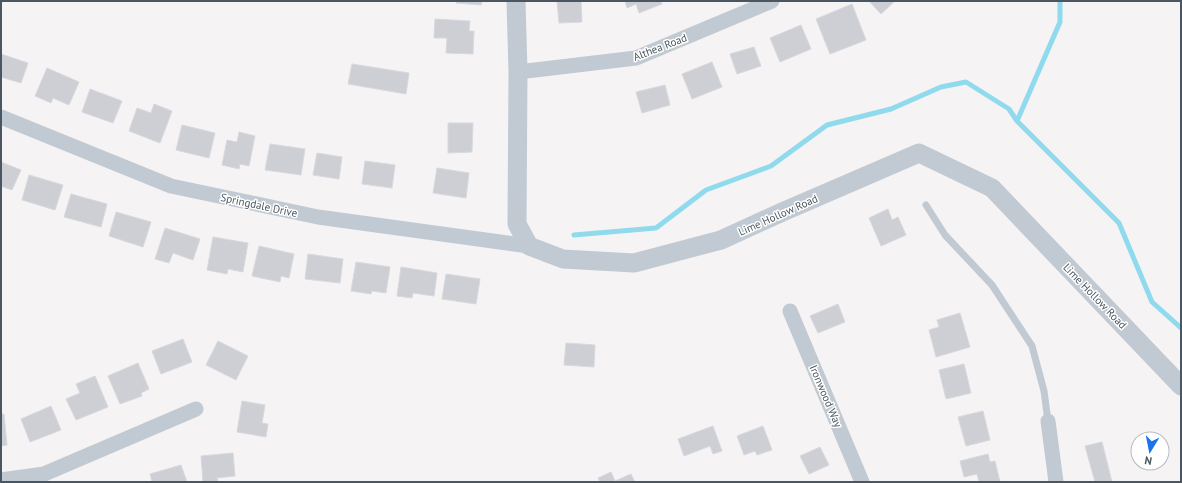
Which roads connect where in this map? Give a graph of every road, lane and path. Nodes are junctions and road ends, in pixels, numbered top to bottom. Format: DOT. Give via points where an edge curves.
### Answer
graph roads {
  1 [pos="516,1"];
  2 [pos="772,1"];
  3 [pos="518,72"];
  4 [pos="1,117"];
  5 [pos="926,205"];
  6 [pos="529,246"];
  7 [pos="790,311"];
  8 [pos="1181,386"];
  9 [pos="196,409"];
  10 [pos="1048,421"];
  11 [pos="1,480"];
  12 [pos="862,482"];
  13 [pos="1056,482"];
  1 -- 3 [label="street"];
  2 -- 3 [label="street, Althea Road" via="636,58"];
  3 -- 6 [label="street" via="517,224"];
  4 -- 6 [label="street, Springdale Drive" via="171,186 318,217"];
  5 -- 10 [label="lane" via="946,235 992,285 1032,346 1044,391"];
  6 -- 8 [label="street, Lime Hollow Road" via="563,259 634,262 721,240 919,153 992,188"];
  7 -- 12 [label="street, Ironwood Way"];
  9 -- 11 [label="street" via="44,474"];
  10 -- 13 [label="street"];
}
